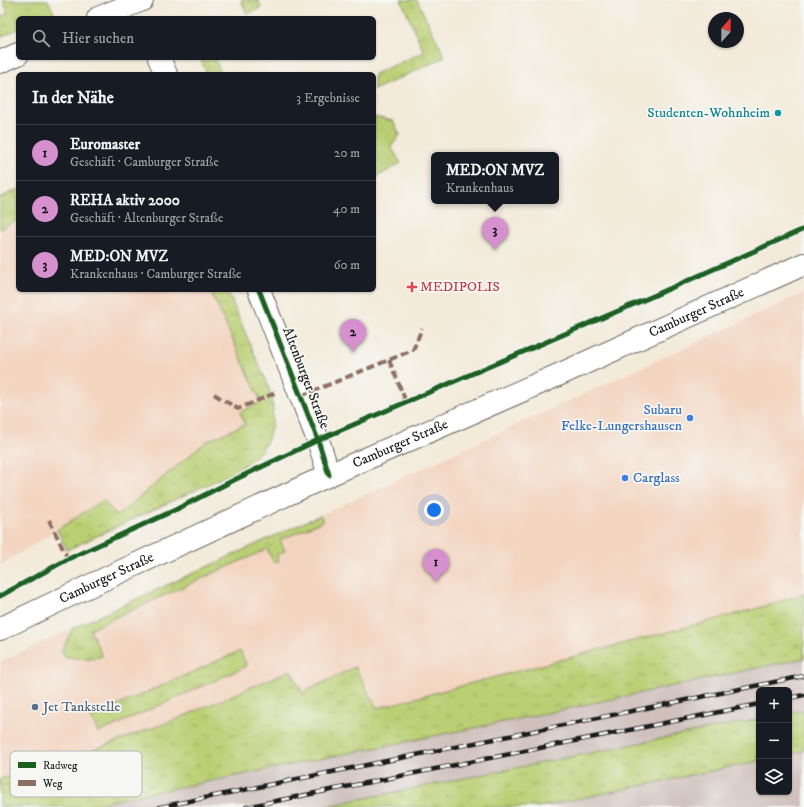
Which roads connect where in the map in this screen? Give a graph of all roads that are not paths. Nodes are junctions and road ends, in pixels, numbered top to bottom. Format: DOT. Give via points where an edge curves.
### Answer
graph roads {
  1 [pos="138,5"];
  2 [pos="104,16"];
  3 [pos="16,55"];
  4 [pos="160,60"];
  5 [pos="0,62"];
  6 [pos="165,72"];
  7 [pos="804,264"];
  8 [pos="260,292"];
  9 [pos="329,475"];
  10 [pos="0,629"];
  1 -- 2 [label="main road"];
  3 -- 5 [label="main road"];
  4 -- 6 [label="main road"];
  7 -- 9 [label="main road, Camburger Straße"];
  8 -- 9 [label="main road, Altenburger Straße" via="318,440"];
  9 -- 10 [label="main road, Camburger Straße"];
}
